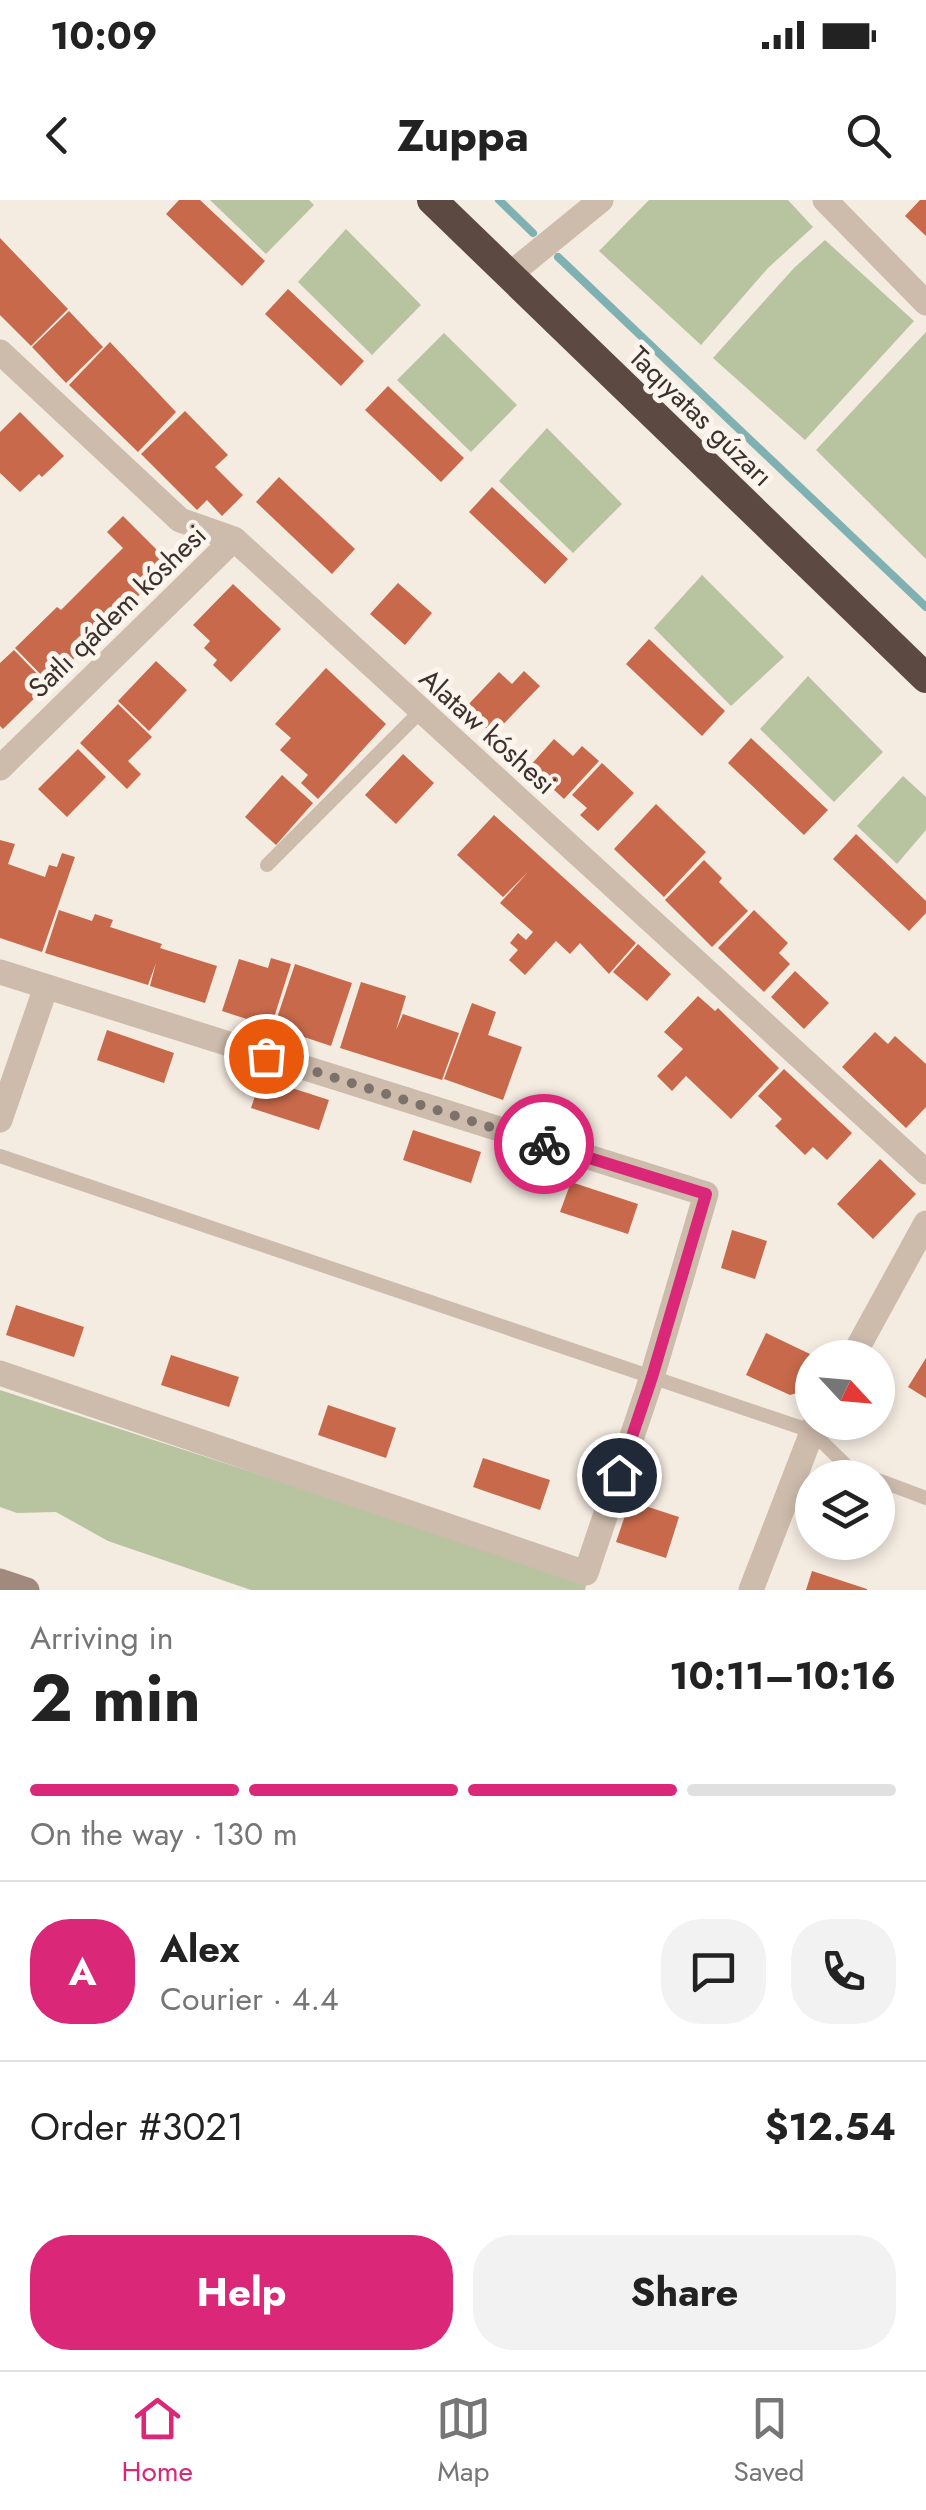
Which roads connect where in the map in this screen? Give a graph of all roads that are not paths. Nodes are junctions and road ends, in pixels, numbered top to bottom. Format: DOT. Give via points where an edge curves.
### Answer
graph roads {
  1 [pos="432,200"];
  2 [pos="601,200"];
  3 [pos="825,200"];
  4 [pos="509,275"];
  5 [pos="926,303"];
  6 [pos="6,370"];
  7 [pos="234,539"];
  8 [pos="926,678"];
  9 [pos="422,711"];
  10 [pos="0,768"];
  11 [pos="268,865"];
  12 [pos="0,972"];
  13 [pos="46,987"];
  14 [pos="0,1120"];
  15 [pos="0,1156"];
  16 [pos="926,1172"];
  17 [pos="926,1223"];
  18 [pos="862,1340"];
  19 [pos="0,1373"];
  20 [pos="652,1377"];
  21 [pos="795,1421"];
  22 [pos="809,1440"];
  23 [pos="826,1440"];
  24 [pos="843,1460"];
  25 [pos="895,1486"];
  26 [pos="926,1498"];
  27 [pos="0,1581"];
  28 [pos="27,1590"];
  29 [pos="751,1590"];
  1 -- 4 [label="highway, Taqıyatas gúzarı"];
  2 -- 4 [label="street"];
  3 -- 5 [label="street"];
  4 -- 8 [label="highway, Taqıyatas gúzarı"];
  6 -- 7 [label="street, Alataw kóshesi" via="180,520"];
  7 -- 9 [label="street, Alataw kóshesi"];
  7 -- 10 [label="street, Satlı qádem kóshesi"];
  9 -- 11 [label="lane"];
  9 -- 16 [label="street, Alataw kóshesi"];
  12 -- 13 [label="street"];
  13 -- 14 [label="street"];
  13 -- 20 [label="street" via="706,1194"];
  15 -- 20 [label="lane"];
  17 -- 18 [label="street"];
  19 -- 20 [label="street" via="586,1573"];
  20 -- 21 [label="lane"];
  22 -- 29 [label="street"];
  23 -- 24 [label="lane"];
  25 -- 26 [label="lane"];
  27 -- 28 [label="street"];
}
